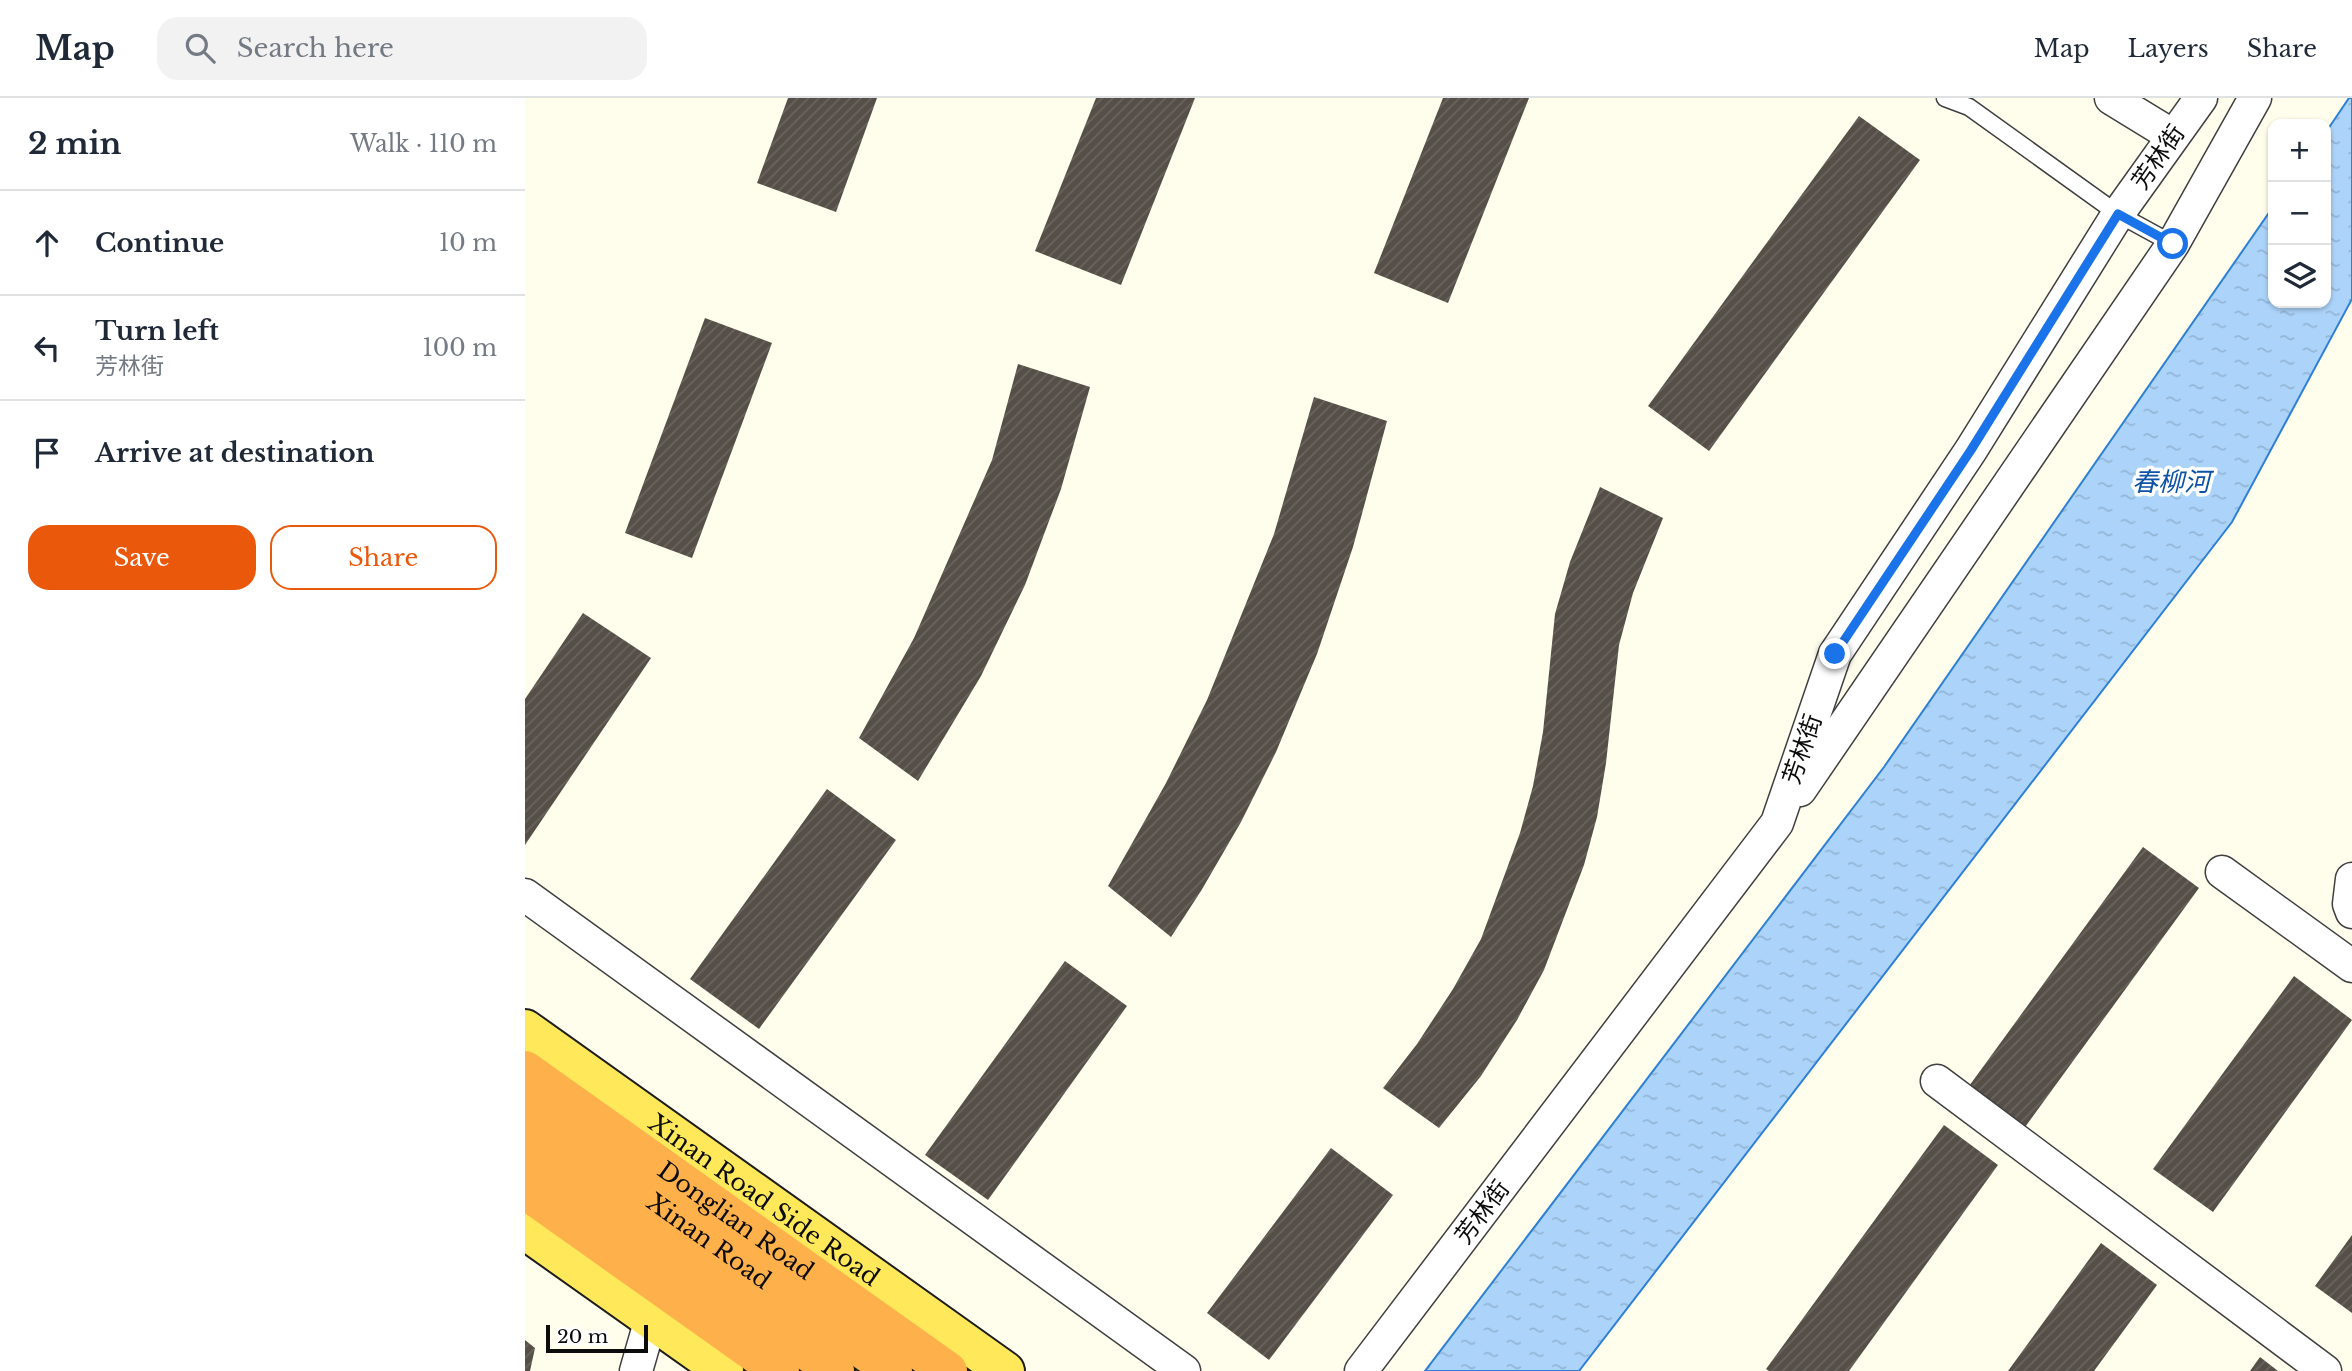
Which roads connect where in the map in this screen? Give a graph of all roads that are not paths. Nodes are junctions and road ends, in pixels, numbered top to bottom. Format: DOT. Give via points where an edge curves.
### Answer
graph roads {
  1 [pos="1945,98"];
  2 [pos="2111,98"];
  3 [pos="2201,98"];
  4 [pos="2255,98"];
  5 [pos="2173,136"];
  6 [pos="2118,214"];
  7 [pos="2173,244"];
  8 [pos="1777,823"];
  9 [pos="2222,872"];
  10 [pos="2352,879"];
  11 [pos="525,895"];
  12 [pos="2352,912"];
  13 [pos="2352,966"];
  14 [pos="525,1029"];
  15 [pos="525,1070"];
  16 [pos="1937,1081"];
  17 [pos="525,1110"];
  18 [pos="525,1151"];
  19 [pos="525,1190"];
  20 [pos="525,1230"];
  21 [pos="651,1319"];
  22 [pos="636,1371"];
  23 [pos="724,1371"];
  24 [pos="780,1371"];
  25 [pos="835,1371"];
  26 [pos="893,1371"];
  27 [pos="948,1371"];
  28 [pos="1005,1371"];
  29 [pos="1184,1371"];
  30 [pos="1361,1371"];
  31 [pos="2325,1371"];
  1 -- 6 [label="lane" via="1969,107"];
  2 -- 5 [label="street"];
  3 -- 5 [label="street, 芳林街"];
  4 -- 7 [label="street"];
  5 -- 6 [label="street, 芳林街"];
  6 -- 7 [label="lane"];
  6 -- 8 [label="street, 芳林街" via="1971,450 1835,654"];
  7 -- 8 [label="street"];
  8 -- 30 [label="street, 芳林街"];
  9 -- 13 [label="street"];
  10 -- 12 [label="street"];
  11 -- 29 [label="street"];
  14 -- 28 [label="main road, Xinan Road Side Road"];
  15 -- 27 [label="highway, Donglian Road"];
  16 -- 31 [label="street"];
  17 -- 26 [label="highway, Xinan Road"];
  18 -- 25 [label="highway, Xinan Road"];
  19 -- 24 [label="highway"];
  20 -- 21 [label="main road"];
  21 -- 22 [label="street"];
  21 -- 23 [label="main road"];
}
